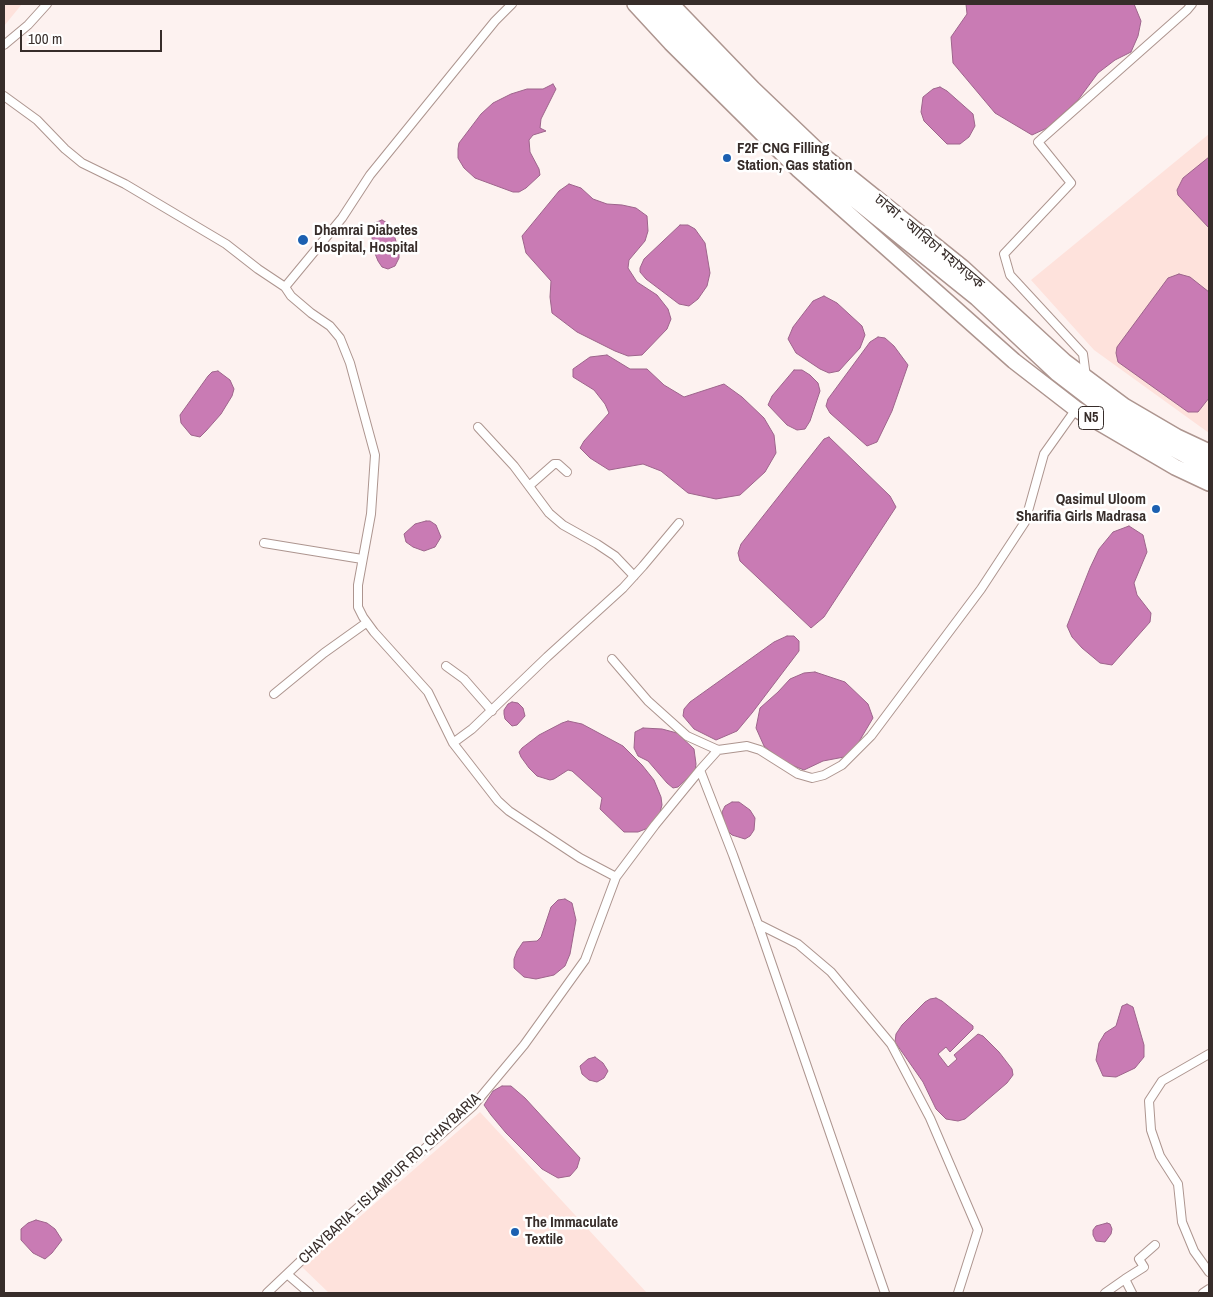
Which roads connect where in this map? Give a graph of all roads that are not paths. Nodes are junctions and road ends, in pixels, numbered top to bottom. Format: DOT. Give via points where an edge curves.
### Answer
graph roads {
  1 [pos="47,4"];
  2 [pos="512,4"];
  3 [pos="635,4"];
  4 [pos="652,4"];
  5 [pos="671,4"];
  6 [pos="1192,4"];
  7 [pos="4,45"];
  8 [pos="4,96"];
  9 [pos="958,273"];
  10 [pos="285,287"];
  11 [pos="1086,379"];
  12 [pos="1076,409"];
  13 [pos="478,427"];
  14 [pos="1209,452"];
  15 [pos="1209,468"];
  16 [pos="567,472"];
  17 [pos="1209,483"];
  18 [pos="529,486"];
  19 [pos="679,523"];
  20 [pos="264,543"];
  21 [pos="362,559"];
  22 [pos="634,576"];
  23 [pos="366,623"];
  24 [pos="612,659"];
  25 [pos="446,666"];
  26 [pos="274,694"];
  27 [pos="492,711"];
  28 [pos="453,742"];
  29 [pos="718,750"];
  30 [pos="700,770"];
  31 [pos="616,877"];
  32 [pos="758,924"];
  33 [pos="1209,1054"];
  34 [pos="1155,1245"];
  35 [pos="1209,1272"];
  36 [pos="287,1274"];
  37 [pos="1125,1279"];
  38 [pos="1209,1289"];
  39 [pos="267,1293"];
  40 [pos="309,1293"];
  41 [pos="884,1293"];
  42 [pos="958,1293"];
  43 [pos="1105,1293"];
  44 [pos="1132,1293"];
  45 [pos="1203,1293"];
  1 -- 7 [label="street"];
  2 -- 10 [label="street" via="370,176 342,218"];
  3 -- 12 [label="highway, N5" via="799,170 985,336"];
  4 -- 9 [label="highway, N5" via="783,138 834,183"];
  5 -- 9 [label="highway, ঢাকা - আরিচা মহাসড়ক / N5" via="820,153"];
  6 -- 11 [label="street" via="1038,142 1071,183 1004,254 1010,275 1083,354"];
  8 -- 10 [label="street" via="37,120 82,162 226,244"];
  9 -- 11 [label="highway, ঢাকা - আরিচা মহাসড়ক / N5"];
  9 -- 15 [label="highway, N5" via="1057,373 1104,408"];
  10 -- 21 [label="street" via="311,313 330,326 340,338 350,362 375,455 371,514"];
  11 -- 14 [label="highway, ঢাকা - আরিচা মহাসড়ক / N5" via="1124,406"];
  12 -- 17 [label="highway, N5" via="1175,467"];
  12 -- 29 [label="street" via="1044,454 1025,522 1006,552 871,736 842,765 812,778 798,774 760,750 747,746"];
  13 -- 18 [label="street"];
  16 -- 18 [label="street" via="554,464"];
  18 -- 22 [label="street" via="562,525 615,556"];
  19 -- 22 [label="street"];
  20 -- 21 [label="street"];
  21 -- 23 [label="street" via="358,607"];
  22 -- 27 [label="street"];
  23 -- 26 [label="street"];
  23 -- 28 [label="street" via="428,692"];
  24 -- 29 [label="street" via="648,701 687,736"];
  25 -- 27 [label="street" via="464,678"];
  27 -- 28 [label="street"];
  28 -- 31 [label="street" via="498,802 580,858"];
  29 -- 30 [label="street, CHAYBARIA - ISLAMPUR RD, CHAYBARIA"];
  30 -- 31 [label="street, CHAYBARIA - ISLAMPUR RD, CHAYBARIA"];
  30 -- 32 [label="street"];
  31 -- 36 [label="street, CHAYBARIA - ISLAMPUR RD, CHAYBARIA" via="585,960 524,1046 473,1106"];
  32 -- 41 [label="street"];
  32 -- 42 [label="street" via="798,944 831,972 891,1044 930,1118 978,1230"];
  33 -- 35 [label="street" via="1162,1081 1149,1100 1151,1130 1160,1156 1178,1184 1182,1222 1194,1251"];
  34 -- 37 [label="street" via="1139,1259 1144,1267"];
  36 -- 39 [label="street, CHAYBARIA - ISLAMPUR RD, CHAYBARIA"];
  36 -- 40 [label="street"];
  37 -- 43 [label="street"];
  37 -- 44 [label="street"];
  38 -- 45 [label="street"];
}
